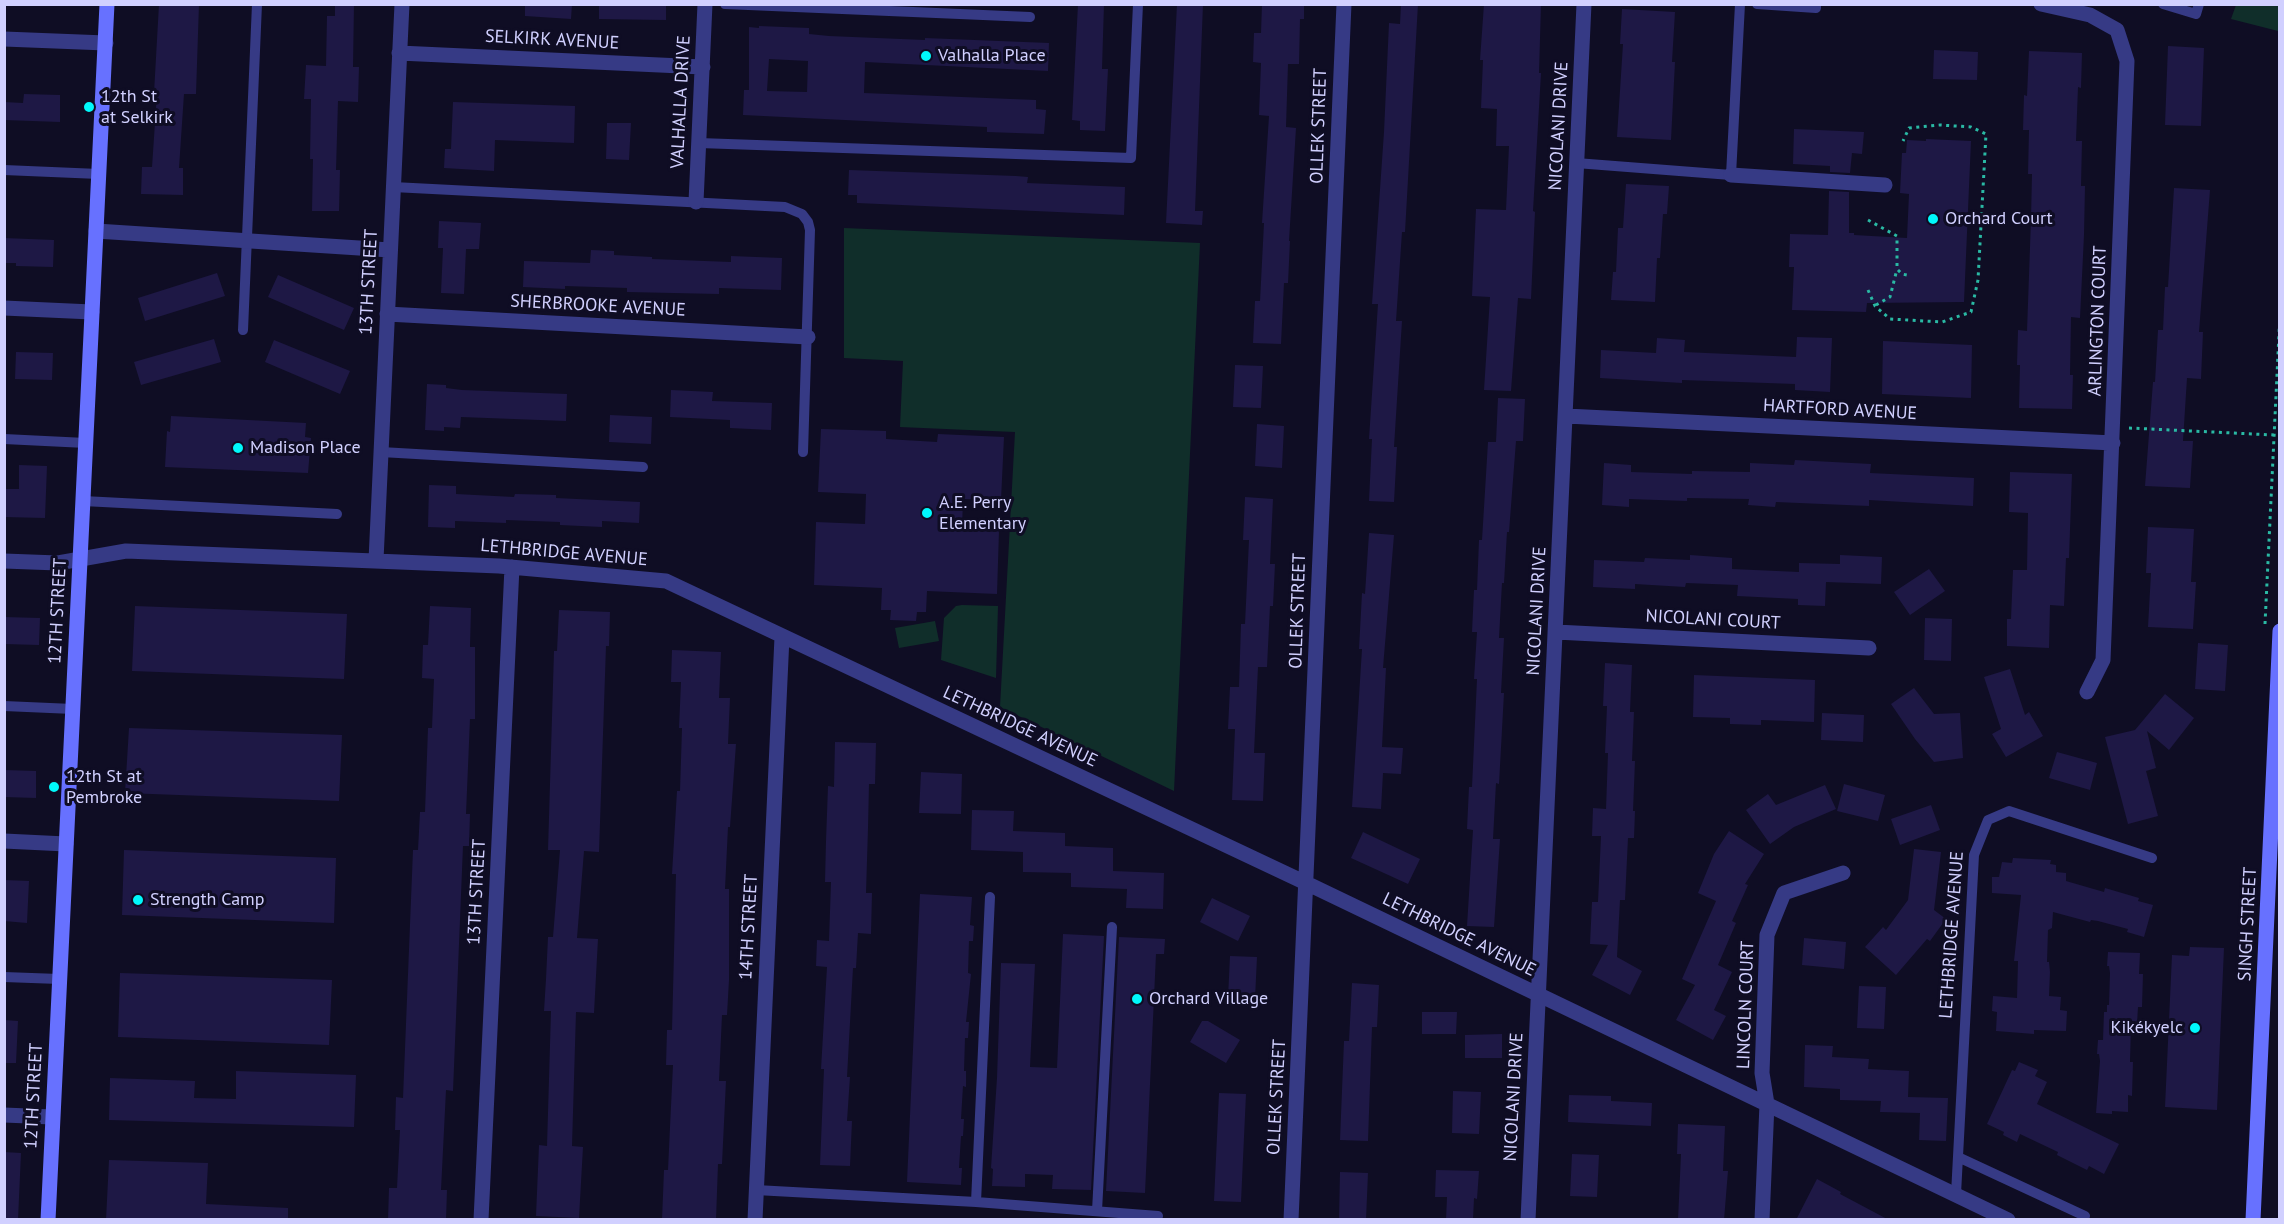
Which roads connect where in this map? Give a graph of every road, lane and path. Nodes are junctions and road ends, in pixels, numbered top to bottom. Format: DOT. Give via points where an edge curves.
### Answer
graph roads {
  1 [pos="107,4"];
  2 [pos="257,4"];
  3 [pos="402,4"];
  4 [pos="705,4"];
  5 [pos="725,4"];
  6 [pos="1138,4"];
  7 [pos="1344,4"];
  8 [pos="1584,4"];
  9 [pos="1740,4"];
  10 [pos="1757,4"];
  11 [pos="1816,4"];
  12 [pos="2041,4"];
  13 [pos="2163,4"];
  14 [pos="2199,4"];
  15 [pos="1030,17"];
  16 [pos="4,39"];
  17 [pos="106,43"];
  18 [pos="399,53"];
  19 [pos="703,67"];
  20 [pos="1903,141"];
  21 [pos="699,143"];
  22 [pos="1576,163"];
  23 [pos="4,170"];
  24 [pos="99,174"];
  25 [pos="1731,175"];
  26 [pos="1886,184"];
  27 [pos="393,187"];
  28 [pos="696,202"];
  29 [pos="1868,219"];
  30 [pos="96,231"];
  31 [pos="246,241"];
  32 [pos="390,250"];
  33 [pos="1897,269"];
  34 [pos="1907,275"];
  35 [pos="1868,290"];
  36 [pos="1875,306"];
  37 [pos="4,308"];
  38 [pos="92,312"];
  39 [pos="387,314"];
  40 [pos="243,330"];
  41 [pos="808,338"];
  42 [pos="1566,416"];
  43 [pos="2114,428"];
  44 [pos="2274,435"];
  45 [pos="4,439"];
  46 [pos="86,443"];
  47 [pos="2113,443"];
  48 [pos="381,452"];
  49 [pos="803,452"];
  50 [pos="643,467"];
  51 [pos="83,501"];
  52 [pos="337,514"];
  53 [pos="80,559"];
  54 [pos="376,560"];
  55 [pos="4,561"];
  56 [pos="512,567"];
  57 [pos="2280,631"];
  58 [pos="1556,632"];
  59 [pos="783,637"];
  60 [pos="1869,648"];
  61 [pos="2087,692"];
  62 [pos="4,706"];
  63 [pos="73,709"];
  64 [pos="4,841"];
  65 [pos="66,844"];
  66 [pos="2152,858"];
  67 [pos="2275,862"];
  68 [pos="1843,873"];
  69 [pos="1306,883"];
  70 [pos="990,897"];
  71 [pos="1112,927"];
  72 [pos="4,976"];
  73 [pos="59,979"];
  74 [pos="1539,995"];
  75 [pos="1767,1104"];
  76 [pos="4,1115"];
  77 [pos="52,1118"];
  78 [pos="1958,1157"];
  79 [pos="756,1190"];
  80 [pos="1956,1194"];
  81 [pos="976,1202"];
  82 [pos="1097,1211"];
  83 [pos="1158,1216"];
  84 [pos="2085,1216"];
  85 [pos="48,1220"];
  86 [pos="481,1220"];
  87 [pos="755,1220"];
  88 [pos="1291,1220"];
  89 [pos="1528,1220"];
  90 [pos="1762,1220"];
  91 [pos="2008,1220"];
  92 [pos="2253,1220"];
  1 -- 17 [label="street, 12TH STREET"];
  2 -- 31 [label="lane"];
  3 -- 18 [label="street, 13TH STREET"];
  4 -- 19 [label="street, VALHALLA DRIVE"];
  5 -- 15 [label="lane"];
  6 -- 21 [label="lane" via="1131,158"];
  7 -- 69 [label="street, OLLEK STREET"];
  8 -- 22 [label="street, NICOLANI DRIVE"];
  9 -- 25 [label="lane"];
  10 -- 11 [label="lane" via="1816,8"];
  12 -- 43 [label="street, ARLINGTON COURT" via="2090,15 2118,30 2127,61"];
  13 -- 14 [label="lane" via="2196,14"];
  16 -- 17 [label="street"];
  17 -- 24 [label="street, 12TH STREET"];
  18 -- 19 [label="street, SELKIRK AVENUE"];
  18 -- 27 [label="street, 13TH STREET"];
  19 -- 21 [label="street, VALHALLA DRIVE"];
  20 -- 36 [label="path" via="1909,128 1940,124 1971,127 1986,134 1978,280 1971,312 1942,322 1890,319"];
  21 -- 28 [label="street, VALHALLA DRIVE"];
  22 -- 25 [label="lane"];
  22 -- 42 [label="street, NICOLANI DRIVE"];
  23 -- 24 [label="lane"];
  24 -- 30 [label="street, 12TH STREET"];
  25 -- 26 [label="street"];
  27 -- 28 [label="lane"];
  27 -- 32 [label="street, 13TH STREET"];
  28 -- 41 [label="lane" via="785,207 802,214 810,230"];
  29 -- 33 [label="path" via="1897,236"];
  30 -- 31 [label="street"];
  30 -- 38 [label="street, 12TH STREET"];
  31 -- 32 [label="street"];
  31 -- 40 [label="lane"];
  32 -- 39 [label="street, 13TH STREET"];
  33 -- 34 [label="path"];
  33 -- 36 [label="path" via="1890,297"];
  35 -- 36 [label="path"];
  37 -- 38 [label="street"];
  38 -- 46 [label="street, 12TH STREET"];
  39 -- 41 [label="street, SHERBROOKE AVENUE"];
  39 -- 48 [label="street, 13TH STREET"];
  41 -- 49 [label="lane"];
  42 -- 47 [label="street, HARTFORD AVENUE"];
  42 -- 58 [label="street, NICOLANI DRIVE"];
  43 -- 44 [label="path"];
  43 -- 47 [label="street, ARLINGTON COURT"];
  45 -- 46 [label="lane"];
  46 -- 51 [label="street, 12TH STREET"];
  47 -- 61 [label="street, ARLINGTON COURT" via="2103,660"];
  48 -- 50 [label="lane"];
  48 -- 54 [label="street, 13TH STREET"];
  51 -- 52 [label="lane"];
  51 -- 53 [label="street, 12TH STREET"];
  53 -- 54 [label="street, LETHBRIDGE AVENUE" via="126,551"];
  53 -- 55 [label="street, LETHBRIDGE AVENUE" via="58,563"];
  53 -- 63 [label="street, 12TH STREET"];
  54 -- 56 [label="street, LETHBRIDGE AVENUE"];
  56 -- 59 [label="street, LETHBRIDGE AVENUE" via="666,581"];
  56 -- 86 [label="street, 13TH STREET"];
  57 -- 67 [label="street, SINGH STREET"];
  58 -- 60 [label="street, NICOLANI COURT"];
  58 -- 74 [label="street, NICOLANI DRIVE"];
  59 -- 69 [label="street, LETHBRIDGE AVENUE"];
  59 -- 79 [label="street, 14TH STREET"];
  62 -- 63 [label="lane"];
  63 -- 65 [label="street, 12TH STREET"];
  64 -- 65 [label="street"];
  65 -- 73 [label="street, 12TH STREET"];
  66 -- 78 [label="lane, LETHBRIDGE AVENUE" via="2009,811 1988,820 1974,855"];
  67 -- 92 [label="street, SINGH STREET"];
  68 -- 75 [label="street, LINCOLN COURT" via="1784,893 1767,935 1762,1073"];
  69 -- 74 [label="street, LETHBRIDGE AVENUE"];
  69 -- 88 [label="street, OLLEK STREET"];
  70 -- 81 [label="lane"];
  71 -- 82 [label="lane"];
  72 -- 73 [label="lane"];
  73 -- 77 [label="street, 12TH STREET"];
  74 -- 75 [label="street, LETHBRIDGE AVENUE"];
  74 -- 89 [label="street, NICOLANI DRIVE"];
  75 -- 80 [label="street, LETHBRIDGE AVENUE"];
  75 -- 90 [label="street, LINCOLN COURT"];
  76 -- 77 [label="street"];
  77 -- 85 [label="street, 12TH STREET"];
  78 -- 80 [label="lane, LETHBRIDGE AVENUE"];
  78 -- 84 [label="lane"];
  79 -- 81 [label="lane"];
  79 -- 87 [label="street, 14TH STREET"];
  80 -- 91 [label="street, LETHBRIDGE AVENUE"];
  81 -- 82 [label="lane"];
  82 -- 83 [label="lane"];
}
